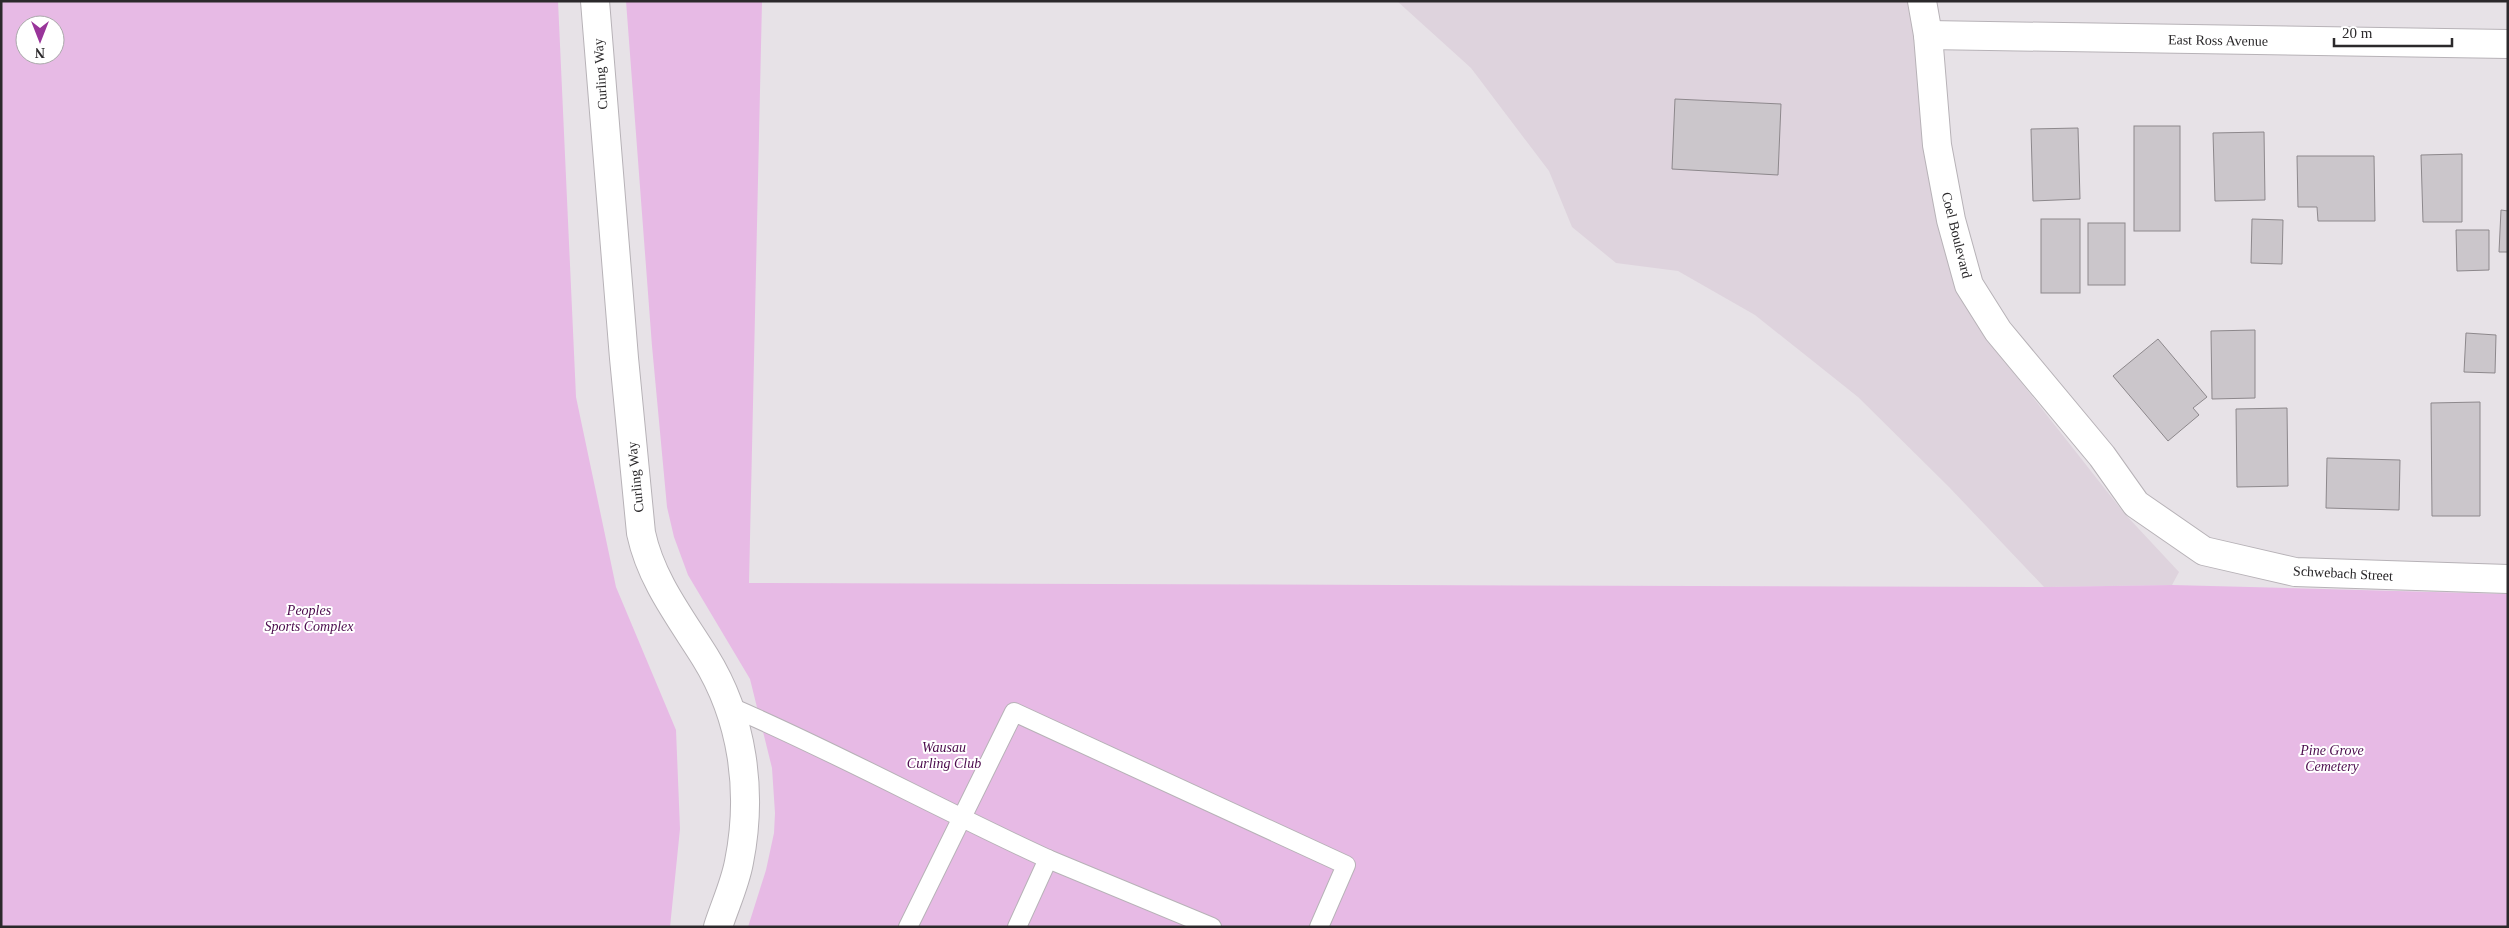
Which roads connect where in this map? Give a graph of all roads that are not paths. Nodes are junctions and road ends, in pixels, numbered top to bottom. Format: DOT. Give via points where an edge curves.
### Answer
graph roads {
  1 [pos="595,1"];
  2 [pos="1922,1"];
  3 [pos="1928,35"];
  4 [pos="2508,44"];
  5 [pos="2136,504"];
  6 [pos="2508,579"];
  7 [pos="731,707"];
  8 [pos="961,819"];
  9 [pos="1048,858"];
  10 [pos="718,927"];
  11 [pos="908,927"];
  12 [pos="1017,927"];
  13 [pos="1212,927"];
  14 [pos="1319,927"];
  1 -- 7 [label="street, Curling Way" via="641,533 645,552 666,596 722,684"];
  2 -- 3 [label="street, Coel Boulevard"];
  3 -- 4 [label="street, East Ross Avenue"];
  3 -- 5 [label="street, Coel Boulevard" via="1938,145 1951,220 1969,285 1998,332 2102,456"];
  5 -- 6 [label="street, Schwebach Street" via="2204,551 2295,572"];
  7 -- 8 [label="lane" via="783,729"];
  7 -- 10 [label="street, Curling Way" via="741,747 745,819 739,863"];
  8 -- 9 [label="lane"];
  8 -- 11 [label="lane"];
  8 -- 14 [label="lane" via="1014,712 1346,865"];
  9 -- 12 [label="lane"];
  9 -- 13 [label="lane"];
}
